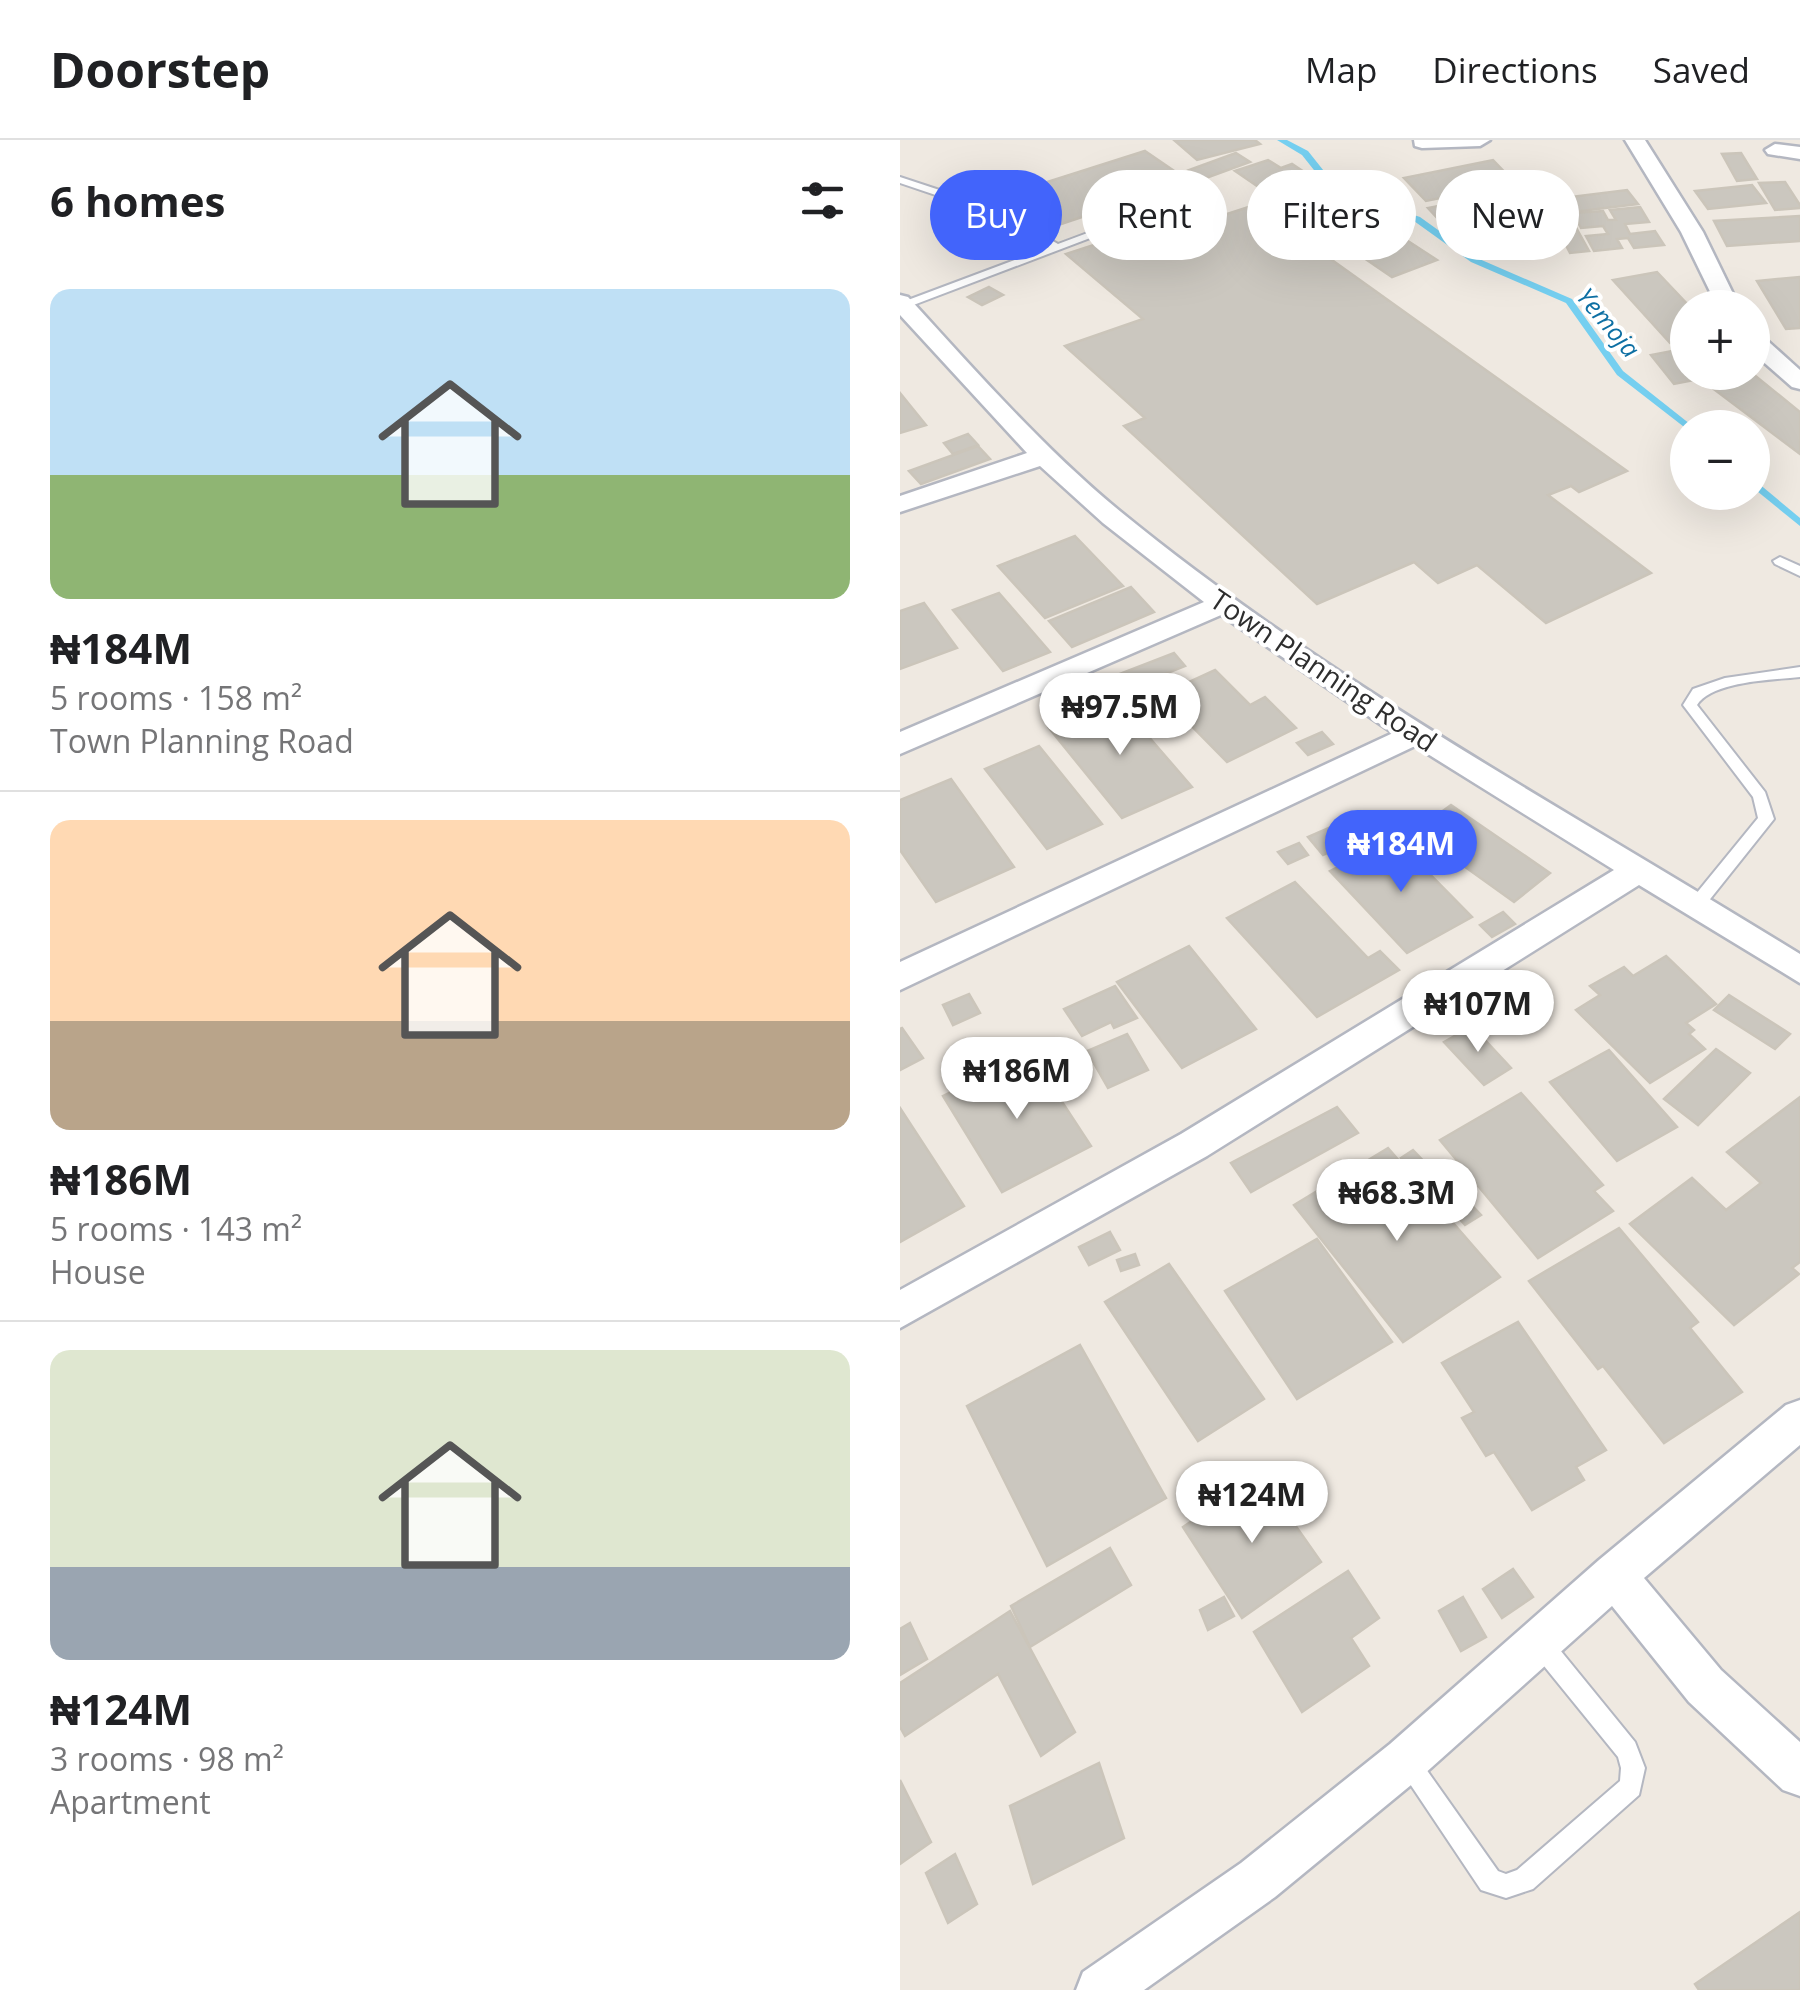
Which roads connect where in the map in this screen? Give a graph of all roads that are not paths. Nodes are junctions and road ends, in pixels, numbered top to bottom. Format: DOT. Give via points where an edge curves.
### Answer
graph roads {
  1 [pos="1480,140"];
  2 [pos="1636,140"];
  3 [pos="1422,142"];
  4 [pos="1775,150"];
  5 [pos="1800,153"];
  6 [pos="900,180"];
  7 [pos="930,190"];
  8 [pos="1021,260"];
  9 [pos="1720,290"];
  10 [pos="902,304"];
  11 [pos="1770,355"];
  12 [pos="1800,382"];
  13 [pos="1044,456"];
  14 [pos="900,504"];
  15 [pos="1780,560"];
  16 [pos="1800,572"];
  17 [pos="1223,604"];
  18 [pos="1800,672"];
  19 [pos="1416,734"];
  20 [pos="900,744"];
  21 [pos="1636,872"];
  22 [pos="1697,904"];
  23 [pos="1800,970"];
  24 [pos="900,977"];
  25 [pos="900,1310"];
  26 [pos="1800,1419"];
  27 [pos="1614,1575"];
  28 [pos="1539,1642"];
  29 [pos="1406,1760"];
  30 [pos="1800,1773"];
  31 [pos="1100,1990"];
  1 -- 3 [label="street"];
  2 -- 9 [label="street"];
  4 -- 5 [label="street"];
  6 -- 7 [label="lane"];
  8 -- 10 [label="lane"];
  10 -- 13 [label="street, Town Planning Road"];
  11 -- 12 [label="street"];
  13 -- 14 [label="street"];
  13 -- 17 [label="street, Town Planning Road"];
  15 -- 16 [label="lane"];
  17 -- 19 [label="street, Town Planning Road"];
  17 -- 20 [label="street"];
  18 -- 22 [label="lane" via="1730,681 1698,692 1690,705 1760,796 1766,818"];
  19 -- 21 [label="street, Town Planning Road"];
  19 -- 24 [label="street"];
  21 -- 22 [label="street, Town Planning Road"];
  21 -- 25 [label="street" via="1194,1144"];
  22 -- 23 [label="street, Town Planning Road"];
  26 -- 27 [label="street"];
  27 -- 28 [label="street"];
  27 -- 30 [label="street" via="1706,1686"];
  28 -- 29 [label="street"];
  28 -- 29 [label="lane" via="1627,1750 1631,1787 1524,1880 1506,1886 1490,1881"];
  29 -- 31 [label="street" via="1258,1880"];
}
